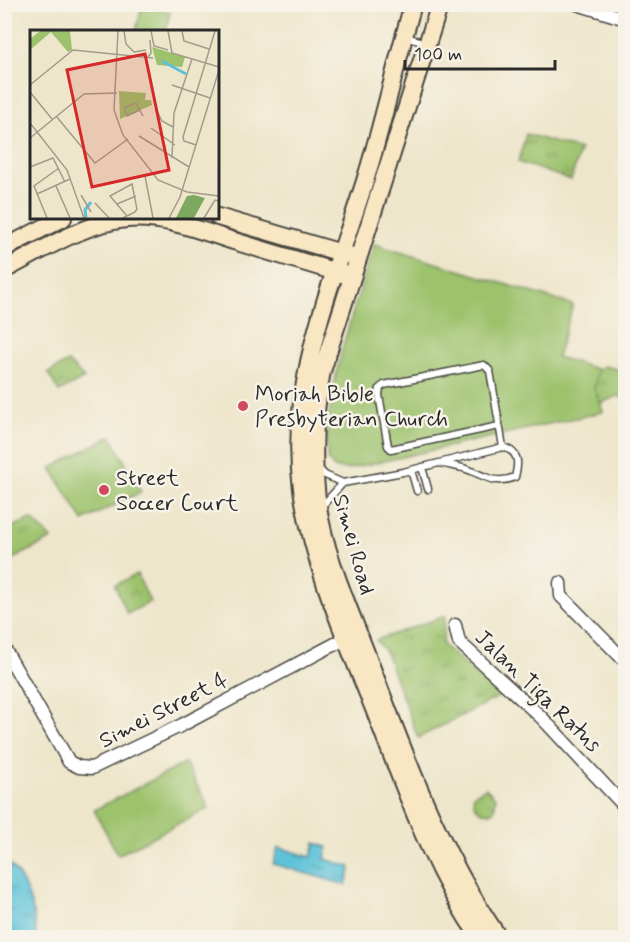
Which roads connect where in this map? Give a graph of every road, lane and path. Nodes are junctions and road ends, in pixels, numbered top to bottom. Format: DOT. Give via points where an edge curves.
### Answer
graph roads {
  1 [pos="413,4"];
  2 [pos="440,4"];
  3 [pos="577,4"];
  4 [pos="626,19"];
  5 [pos="404,37"];
  6 [pos="427,43"];
  7 [pos="366,178"];
  8 [pos="382,183"];
  9 [pos="219,217"];
  10 [pos="61,219"];
  11 [pos="124,219"];
  12 [pos="152,219"];
  13 [pos="4,248"];
  14 [pos="342,253"];
  15 [pos="359,257"];
  16 [pos="4,270"];
  17 [pos="336,272"];
  18 [pos="353,277"];
  19 [pos="314,370"];
  20 [pos="499,426"];
  21 [pos="503,447"];
  22 [pos="314,463"];
  23 [pos="439,463"];
  24 [pos="422,467"];
  25 [pos="411,470"];
  26 [pos="343,483"];
  27 [pos="428,489"];
  28 [pos="417,491"];
  29 [pos="319,510"];
  30 [pos="560,583"];
  31 [pos="455,625"];
  32 [pos="352,635"];
  33 [pos="4,648"];
  34 [pos="626,662"];
  35 [pos="626,808"];
  36 [pos="480,938"];
  37 [pos="499,938"];
  1 -- 5 [label="main road, Simei Road"];
  2 -- 6 [label="main road, Simei Road"];
  3 -- 4 [label="street" via="613,11"];
  5 -- 6 [label="lane"];
  5 -- 7 [label="main road, Simei Road"];
  6 -- 8 [label="main road, Simei Road"];
  7 -- 8 [label="lane"];
  7 -- 14 [label="main road, Simei Road"];
  8 -- 15 [label="main road, Simei Road"];
  9 -- 14 [label="main road"];
  10 -- 13 [label="main road"];
  11 -- 16 [label="main road" via="65,238"];
  12 -- 17 [label="main road"];
  14 -- 15 [label="main road"];
  14 -- 17 [label="main road, Simei Road"];
  15 -- 18 [label="main road, Simei Road"];
  17 -- 18 [label="main road"];
  17 -- 19 [label="main road, Simei Road"];
  18 -- 19 [label="main road, Simei Road"];
  19 -- 22 [label="main road, Simei Road"];
  19 -- 32 [label="main road, Simei Road" via="299,427 301,487 321,570"];
  20 -- 20 [label="lane" via="396,449 388,446 379,395 384,385 480,364 490,371"];
  20 -- 21 [label="lane"];
  21 -- 23 [label="lane"];
  21 -- 23 [label="lane" via="518,457 515,477 503,482"];
  22 -- 26 [label="lane" via="325,475"];
  22 -- 29 [label="main road, Simei Road"];
  23 -- 24 [label="lane"];
  24 -- 25 [label="lane"];
  24 -- 27 [label="lane"];
  25 -- 26 [label="lane"];
  25 -- 28 [label="lane"];
  26 -- 29 [label="lane"];
  29 -- 32 [label="main road, Simei Road"];
  30 -- 34 [label="street" via="561,596"];
  31 -- 35 [label="street, Jalan Tiga Ratus" via="459,642 542,718"];
  32 -- 33 [label="street, Simei Street 4" via="92,768 69,762"];
  32 -- 36 [label="main road, Simei Road" via="437,868"];
  32 -- 37 [label="main road, Simei Road" via="451,862"];
}
